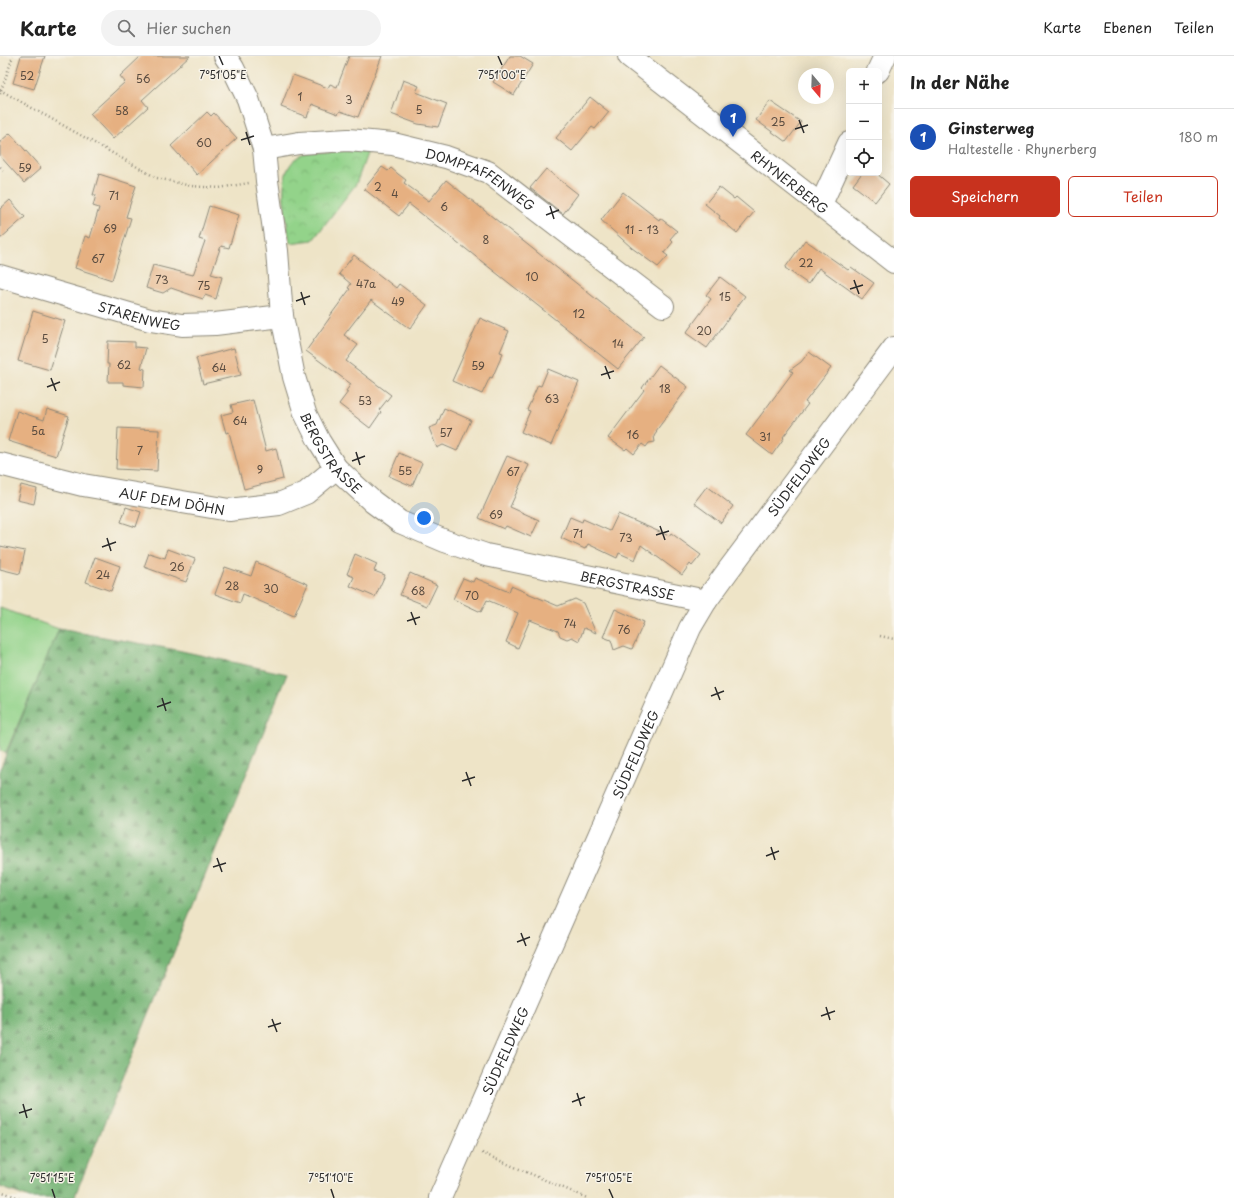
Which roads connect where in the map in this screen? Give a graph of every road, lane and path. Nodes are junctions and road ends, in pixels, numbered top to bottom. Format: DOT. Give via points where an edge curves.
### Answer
graph roads {
  1 [pos="13,56"];
  2 [pos="225,56"];
  3 [pos="629,56"];
  4 [pos="885,56"];
  5 [pos="879,68"];
  6 [pos="1,90"];
  7 [pos="0,94"];
  8 [pos="264,149"];
  9 [pos="846,150"];
  10 [pos="0,167"];
  11 [pos="3,170"];
  12 [pos="267,181"];
  13 [pos="821,204"];
  14 [pos="894,262"];
  15 [pos="0,276"];
  16 [pos="663,306"];
  17 [pos="282,316"];
  18 [pos="894,348"];
  19 [pos="0,464"];
  20 [pos="336,468"];
  21 [pos="706,601"];
  22 [pos="880,636"];
  23 [pos="894,639"];
  24 [pos="463,1145"];
  25 [pos="0,1191"];
  26 [pos="19,1198"];
  27 [pos="440,1198"];
  28 [pos="587,1198"];
  1 -- 6 [label="path"];
  2 -- 8 [label="street, BERGSTRASSE" via="248,99"];
  3 -- 13 [label="street, RHYNERBERG"];
  4 -- 5 [label="street"];
  6 -- 7 [label="path"];
  6 -- 12 [label="path" via="157,178 191,186 219,188"];
  8 -- 12 [label="street, BERGSTRASSE"];
  8 -- 16 [label="street, DOMPFAFFENWEG" via="299,143 348,140 393,144 446,156 488,172"];
  9 -- 13 [label="street"];
  10 -- 11 [label="path"];
  12 -- 17 [label="street, BERGSTRASSE" via="278,251"];
  13 -- 14 [label="street, RHYNERBERG"];
  15 -- 17 [label="street, STARENWEG" via="150,320 176,324 215,324"];
  17 -- 20 [label="street, BERGSTRASSE" via="294,377 305,413"];
  18 -- 21 [label="street, SÜDFELDWEG"];
  19 -- 20 [label="street, AUF DEM DÖHN" via="83,484 229,510 279,504 306,493"];
  20 -- 21 [label="street, BERGSTRASSE" via="400,522 445,541 486,555"];
  21 -- 24 [label="street, SÜDFELDWEG" via="690,628"];
  22 -- 23 [label="path"];
  24 -- 27 [label="street, SÜDFELDWEG"];
  24 -- 28 [label="path"];
  25 -- 26 [label="path"];
}
